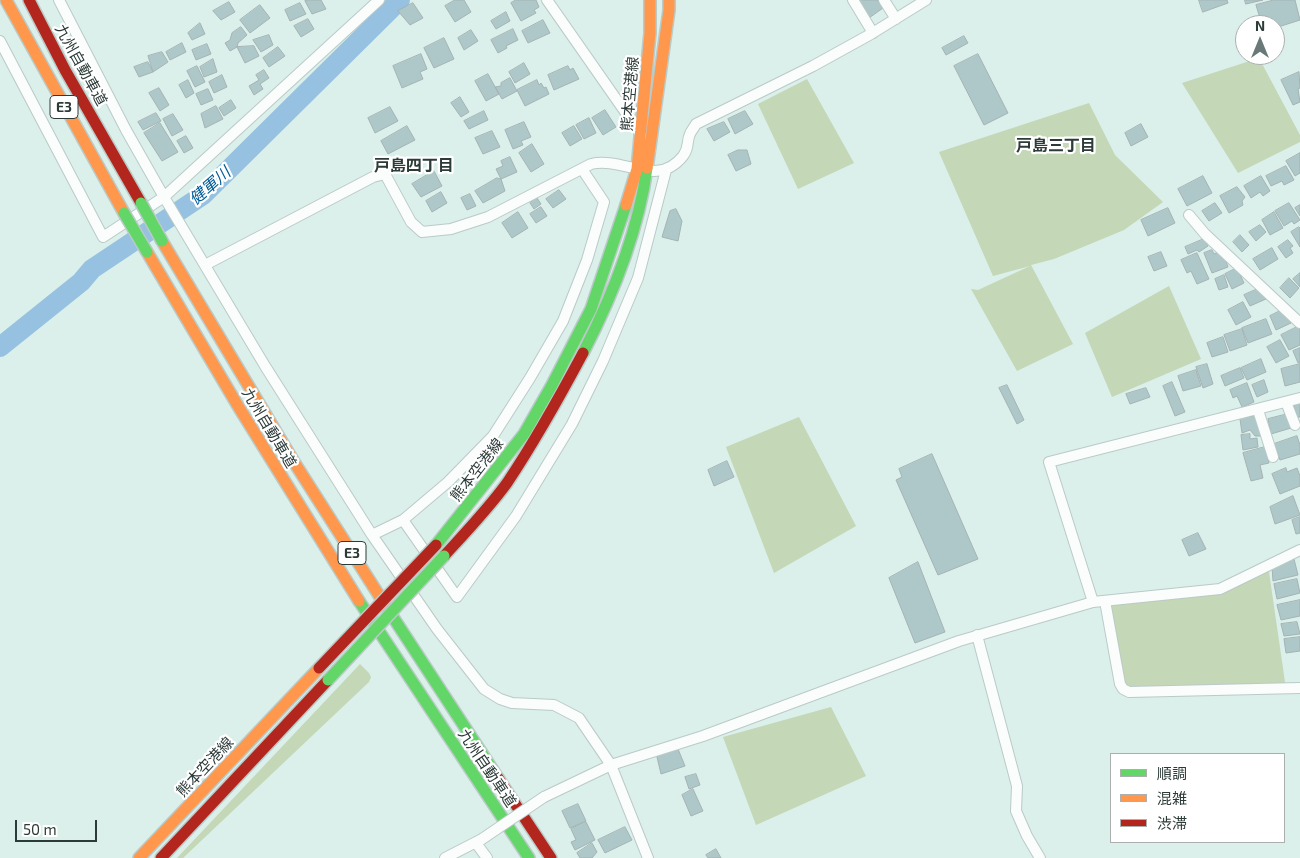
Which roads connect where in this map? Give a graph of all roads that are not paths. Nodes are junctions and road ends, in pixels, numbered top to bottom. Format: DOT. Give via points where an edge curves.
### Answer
graph roads {
  1 [pos="6,0"];
  2 [pos="29,0"];
  3 [pos="58,0"];
  4 [pos="379,0"];
  5 [pos="547,0"];
  6 [pos="650,0"];
  7 [pos="669,0"];
  8 [pos="853,0"];
  9 [pos="884,0"];
  10 [pos="926,0"];
  11 [pos="896,18"];
  12 [pos="874,33"];
  13 [pos="0,41"];
  14 [pos="641,135"];
  15 [pos="651,145"];
  16 [pos="582,169"];
  17 [pos="642,170"];
  18 [pos="666,170"];
  19 [pos="164,197"];
  20 [pos="1189,215"];
  21 [pos="205,265"];
  22 [pos="1300,323"];
  23 [pos="1300,398"];
  24 [pos="1286,402"];
  25 [pos="1258,410"];
  26 [pos="1295,425"];
  27 [pos="1273,457"];
  28 [pos="403,520"];
  29 [pos="372,535"];
  30 [pos="1300,550"];
  31 [pos="1105,601"];
  32 [pos="1093,602"];
  33 [pos="977,636"];
  34 [pos="1300,688"];
  35 [pos="611,765"];
  36 [pos="479,841"];
  37 [pos="139,858"];
  38 [pos="161,858"];
  39 [pos="445,858"];
  40 [pos="487,858"];
  41 [pos="529,858"];
  42 [pos="551,858"];
  43 [pos="648,858"];
  44 [pos="1040,858"];
  1 -- 41 [label="main road, 九州自動車道 / E3, bridge" via="146,252 278,472"];
  2 -- 42 [label="main road, 九州自動車道 / E3, bridge" via="162,241 294,462"];
  3 -- 19 [label="street"];
  4 -- 19 [label="street"];
  5 -- 14 [label="street"];
  6 -- 14 [label="main road, 熊本空港線"];
  7 -- 15 [label="main road, 熊本空港線"];
  8 -- 12 [label="street"];
  9 -- 11 [label="street"];
  10 -- 11 [label="street"];
  11 -- 12 [label="street"];
  12 -- 18 [label="street" via="696,124 689,136 688,148"];
  13 -- 19 [label="street" via="103,237"];
  14 -- 15 [label="street"];
  14 -- 17 [label="main road, 熊本空港線"];
  15 -- 17 [label="main road, 熊本空港線"];
  16 -- 17 [label="street" via="601,161"];
  16 -- 21 [label="street" via="488,217 451,229 422,232 411,222 385,174 373,177"];
  16 -- 28 [label="street" via="604,202 587,260 563,321 492,436 448,482"];
  17 -- 18 [label="street"];
  17 -- 37 [label="main road, 熊本空港線, bridge" via="591,309 524,434 436,545"];
  17 -- 38 [label="main road, 熊本空港線, bridge" via="629,248 603,314 554,407 506,484 444,556"];
  18 -- 28 [label="street" via="638,278 603,361 572,424 516,516 457,597"];
  19 -- 21 [label="street"];
  20 -- 22 [label="street"];
  21 -- 29 [label="street"];
  23 -- 24 [label="street"];
  24 -- 25 [label="street"];
  24 -- 26 [label="street"];
  25 -- 27 [label="street"];
  25 -- 32 [label="street" via="1049,462"];
  28 -- 29 [label="street"];
  29 -- 35 [label="street" via="484,690 512,703 554,705 579,718"];
  30 -- 31 [label="street" via="1220,589"];
  31 -- 32 [label="street"];
  31 -- 34 [label="street" via="1120,684 1129,692"];
  32 -- 33 [label="street"];
  33 -- 35 [label="street" via="703,736"];
  33 -- 44 [label="street" via="1017,786 1016,811"];
  35 -- 36 [label="street, bridge" via="544,797"];
  35 -- 43 [label="street"];
  36 -- 39 [label="street"];
  36 -- 40 [label="street"];
}
